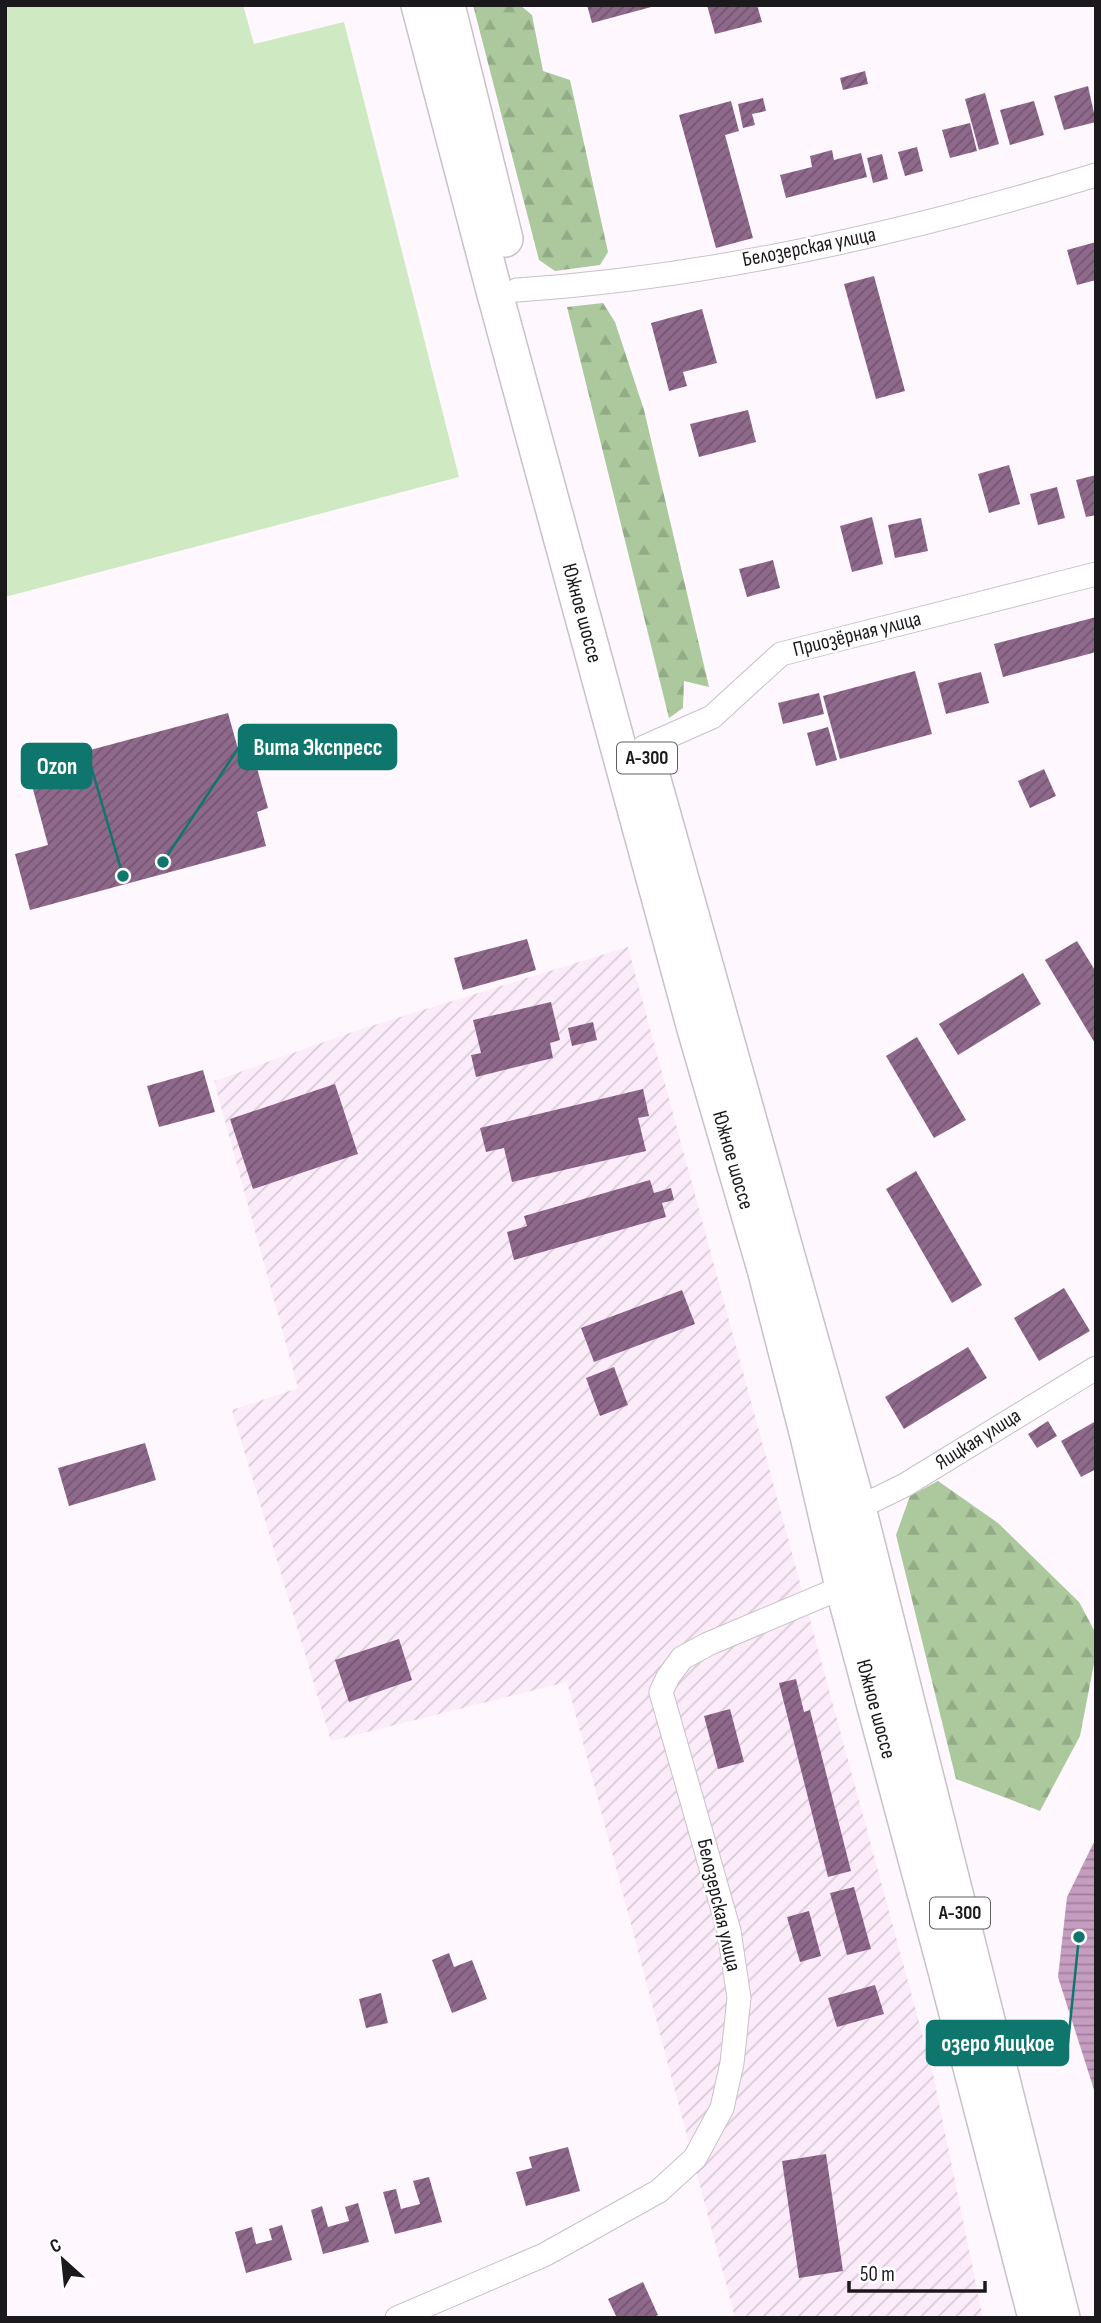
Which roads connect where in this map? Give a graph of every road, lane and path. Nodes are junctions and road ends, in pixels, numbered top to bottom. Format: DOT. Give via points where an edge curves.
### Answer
graph roads {
  1 [pos="419,5"];
  2 [pos="447,5"];
  3 [pos="1096,175"];
  4 [pos="517,290"];
  5 [pos="1096,574"];
  6 [pos="644,747"];
  7 [pos="1096,1368"];
  8 [pos="858,1508"];
  9 [pos="843,1587"];
  10 [pos="397,2318"];
  11 [pos="1036,2318"];
  12 [pos="1062,2318"];
  1 -- 9 [label="main road, Южное шоссе / А-300" via="695,1029 765,1269"];
  2 -- 4 [label="main road, Южное шоссе / А-300"];
  3 -- 4 [label="street, Белозерская улица" via="820,248 619,280"];
  4 -- 6 [label="main road, Южное шоссе / А-300"];
  5 -- 6 [label="street, Приозёрная улица" via="781,654 712,717"];
  6 -- 8 [label="main road, Южное шоссе / А-300"];
  7 -- 8 [label="street, Яицкая улица" via="905,1485"];
  8 -- 12 [label="main road, Южное шоссе / А-300"];
  9 -- 10 [label="street, Белозерская улица" via="682,1658 662,1692 729,1931 739,1998 722,2108 695,2158 659,2191 544,2255"];
  9 -- 11 [label="main road, Южное шоссе / А-300"];
}
